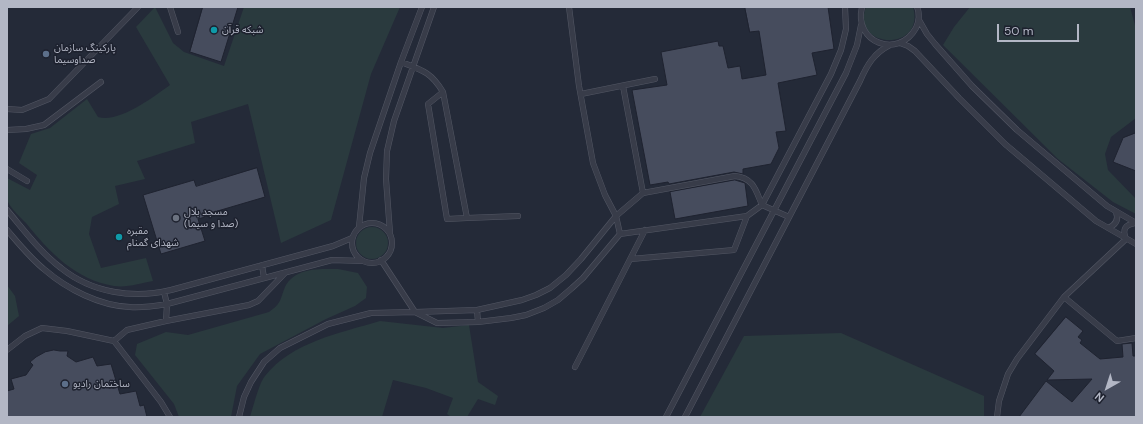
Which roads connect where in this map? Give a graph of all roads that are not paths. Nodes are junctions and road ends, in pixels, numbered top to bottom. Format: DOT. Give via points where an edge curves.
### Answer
graph roads {
  1 [pos="138,7"];
  2 [pos="170,7"];
  3 [pos="422,7"];
  4 [pos="434,7"];
  5 [pos="569,7"];
  6 [pos="845,7"];
  7 [pos="862,7"];
  8 [pos="917,7"];
  9 [pos="919,20"];
  10 [pos="862,25"];
  11 [pos="178,32"];
  12 [pos="900,43"];
  13 [pos="890,45"];
  14 [pos="401,62"];
  15 [pos="413,66"];
  16 [pos="655,80"];
  17 [pos="101,82"];
  18 [pos="623,86"];
  19 [pos="443,92"];
  20 [pos="581,94"];
  21 [pos="7,109"];
  22 [pos="7,130"];
  23 [pos="7,170"];
  24 [pos="27,181"];
  25 [pos="643,193"];
  26 [pos="762,205"];
  27 [pos="7,210"];
  28 [pos="774,210"];
  29 [pos="1116,212"];
  30 [pos="518,216"];
  31 [pos="616,216"];
  32 [pos="747,216"];
  33 [pos="789,217"];
  34 [pos="467,218"];
  35 [pos="1136,223"];
  36 [pos="359,227"];
  37 [pos="1108,228"];
  38 [pos="7,230"];
  39 [pos="646,230"];
  40 [pos="390,233"];
  41 [pos="620,234"];
  42 [pos="352,238"];
  43 [pos="1126,239"];
  44 [pos="1136,244"];
  45 [pos="631,259"];
  46 [pos="381,260"];
  47 [pos="363,261"];
  48 [pos="262,265"];
  49 [pos="286,272"];
  50 [pos="264,278"];
  51 [pos="164,292"];
  52 [pos="1064,297"];
  53 [pos="167,304"];
  54 [pos="477,310"];
  55 [pos="415,312"];
  56 [pos="166,321"];
  57 [pos="478,322"];
  58 [pos="1136,338"];
  59 [pos="114,341"];
  60 [pos="7,350"];
  61 [pos="575,367"];
  62 [pos="170,417"];
  63 [pos="239,417"];
  64 [pos="666,417"];
  65 [pos="685,417"];
  66 [pos="997,417"];
  1 -- 21 [label="lane" via="49,99 22,110"];
  2 -- 11 [label="lane"];
  3 -- 14 [label="lane"];
  4 -- 15 [label="lane"];
  5 -- 20 [label="lane"];
  6 -- 26 [label="lane" via="846,29 836,62"];
  7 -- 10 [label="lane"];
  8 -- 9 [label="lane"];
  9 -- 12 [label="lane" via="912,34"];
  9 -- 29 [label="lane" via="935,44 972,86 1017,130"];
  10 -- 13 [label="lane" via="871,39 880,44"];
  10 -- 28 [label="lane" via="846,73"];
  12 -- 13 [label="lane"];
  12 -- 37 [label="lane" via="921,57 1005,144 1065,196"];
  13 -- 33 [label="lane" via="881,50 866,68"];
  14 -- 15 [label="lane"];
  14 -- 36 [label="lane" via="370,153 364,178"];
  15 -- 19 [label="lane" via="430,74"];
  15 -- 40 [label="lane" via="387,151 386,179"];
  16 -- 18 [label="lane"];
  17 -- 22 [label="lane" via="44,125"];
  18 -- 20 [label="lane"];
  18 -- 25 [label="lane"];
  19 -- 34 [label="lane"];
  19 -- 34 [label="lane" via="428,104 447,219"];
  20 -- 31 [label="lane" via="593,163"];
  23 -- 24 [label="lane"];
  25 -- 26 [label="lane" via="743,176 754,186"];
  25 -- 31 [label="lane"];
  26 -- 28 [label="lane"];
  26 -- 32 [label="lane"];
  27 -- 51 [label="lane" via="44,253 71,275 86,283 101,289 128,294"];
  28 -- 33 [label="lane"];
  28 -- 64 [label="lane"];
  29 -- 35 [label="lane"];
  29 -- 37 [label="lane" via="1116,222"];
  30 -- 34 [label="lane"];
  31 -- 41 [label="lane"];
  31 -- 54 [label="lane" via="581,259 550,288 522,300"];
  32 -- 39 [label="lane"];
  32 -- 45 [label="lane" via="734,250"];
  33 -- 65 [label="lane"];
  35 -- 43 [label="lane" via="1125,228"];
  36 -- 40 [label="lane" via="376,223"];
  36 -- 42 [label="lane"];
  37 -- 43 [label="lane"];
  38 -- 53 [label="lane" via="44,269 72,289 100,301 130,307"];
  39 -- 41 [label="lane"];
  39 -- 45 [label="lane"];
  40 -- 46 [label="lane" via="392,246 386,257"];
  41 -- 57 [label="lane" via="583,278 558,300 526,315"];
  42 -- 47 [label="lane" via="354,251"];
  42 -- 48 [label="lane" via="333,246"];
  43 -- 44 [label="lane"];
  43 -- 52 [label="lane"];
  45 -- 61 [label="lane"];
  46 -- 47 [label="lane"];
  46 -- 55 [label="lane"];
  47 -- 49 [label="lane" via="332,260"];
  48 -- 50 [label="lane"];
  48 -- 51 [label="lane"];
  49 -- 50 [label="lane"];
  49 -- 56 [label="lane" via="258,301 249,305"];
  50 -- 53 [label="lane"];
  51 -- 53 [label="lane"];
  52 -- 58 [label="lane" via="1117,341"];
  52 -- 66 [label="lane" via="1008,374 999,401"];
  53 -- 56 [label="lane"];
  54 -- 55 [label="lane"];
  54 -- 57 [label="lane"];
  55 -- 57 [label="lane" via="437,323"];
  55 -- 63 [label="lane" via="371,313 345,319 328,324 280,348 264,362 251,382"];
  56 -- 59 [label="lane" via="127,330"];
  59 -- 60 [label="lane" via="42,328 25,336"];
  59 -- 62 [label="lane"];
}
